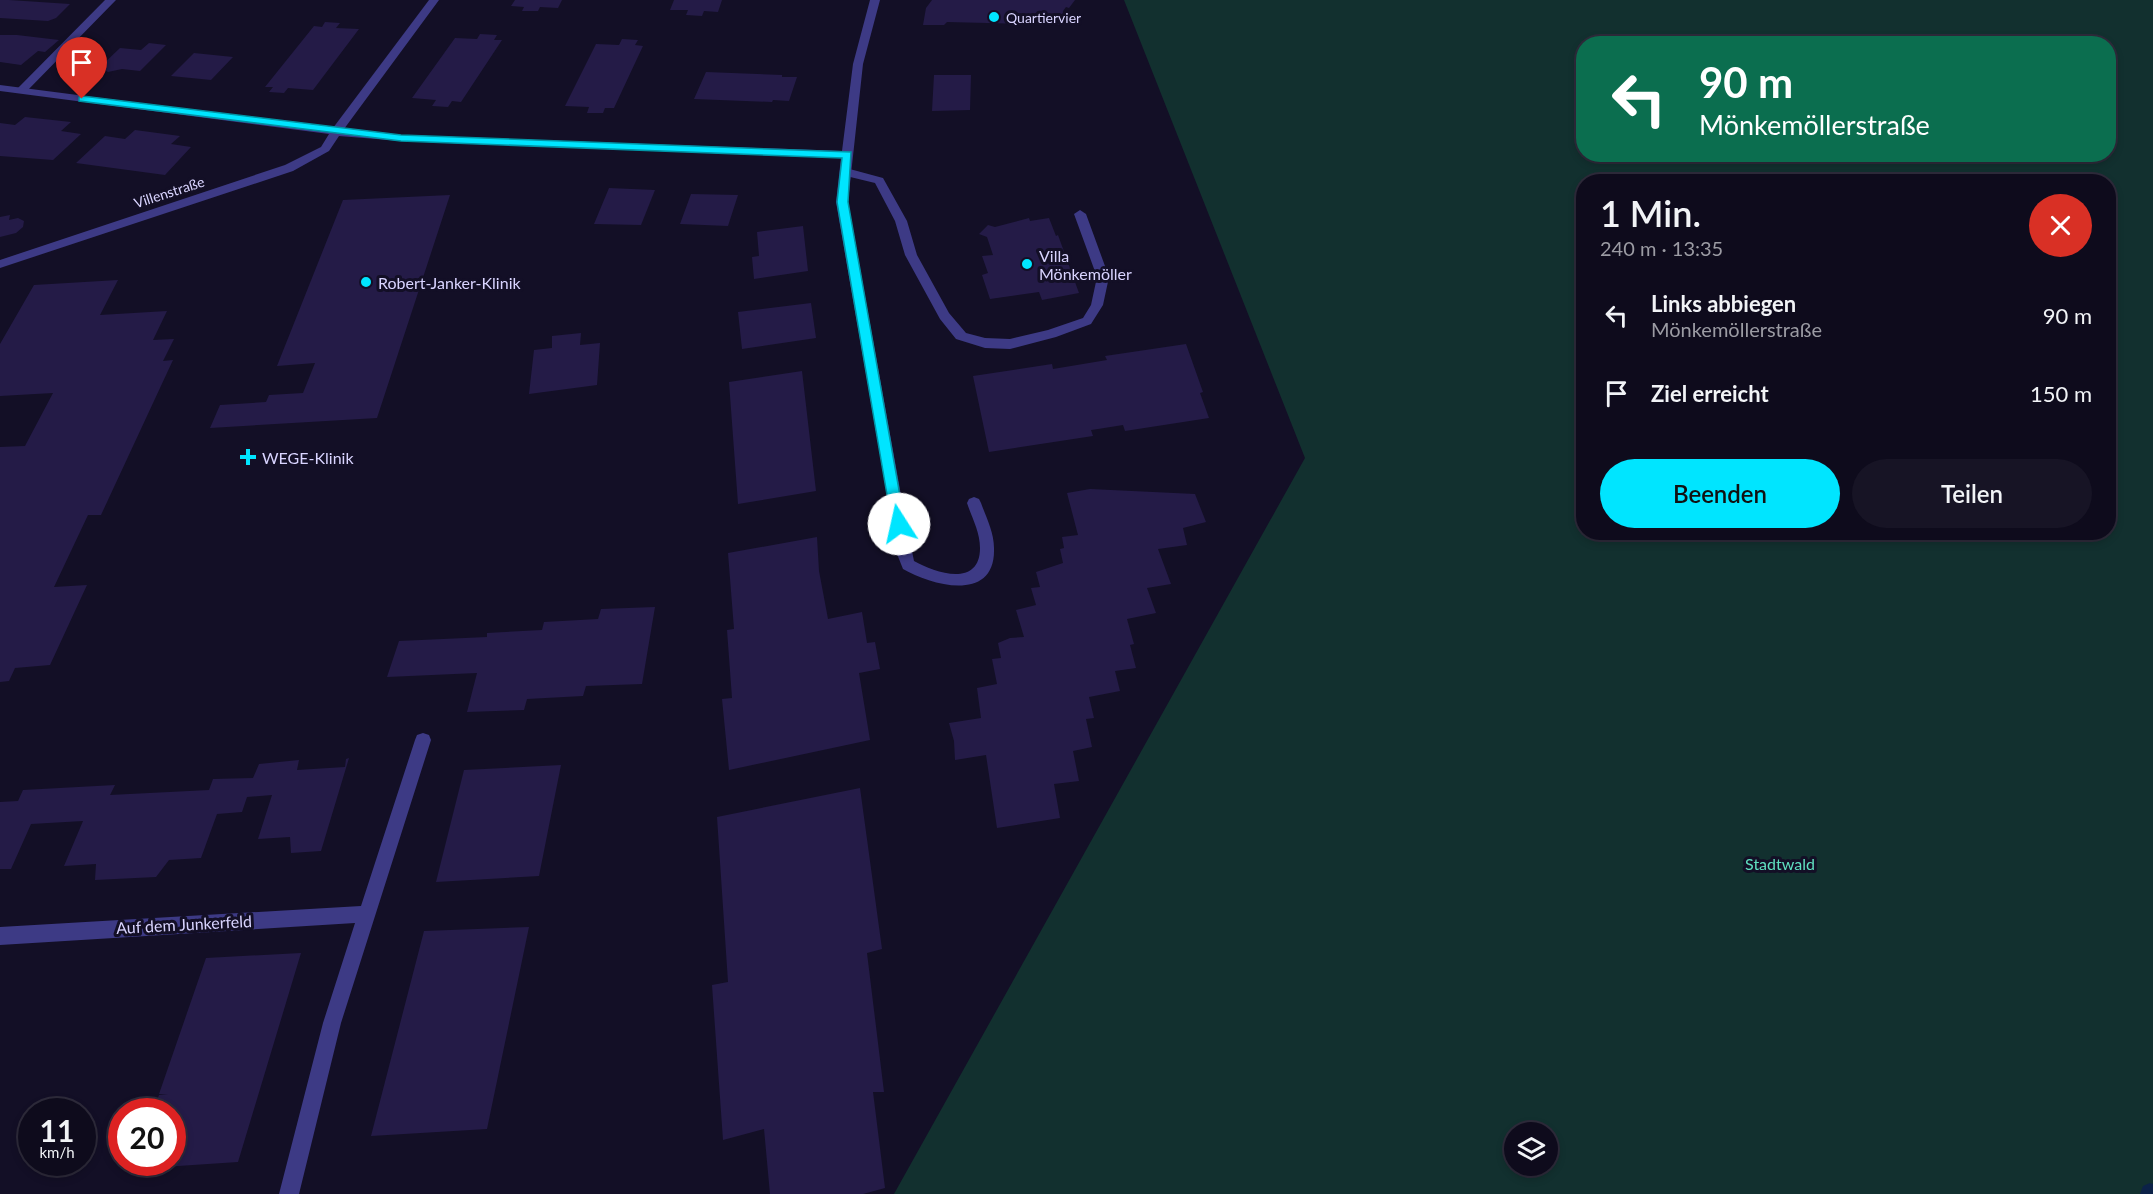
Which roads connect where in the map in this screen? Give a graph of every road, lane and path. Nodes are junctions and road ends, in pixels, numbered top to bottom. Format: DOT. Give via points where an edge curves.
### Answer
graph roads {
  1 [pos="111,0"];
  2 [pos="434,0"];
  3 [pos="875,0"];
  4 [pos="0,88"];
  5 [pos="21,91"];
  6 [pos="338,132"];
  7 [pos="847,155"];
  8 [pos="846,172"];
  9 [pos="1080,214"];
  10 [pos="0,264"];
  11 [pos="974,503"];
  12 [pos="423,740"];
  13 [pos="368,914"];
  14 [pos="0,936"];
  15 [pos="289,1194"];
  1 -- 5 [label="street"];
  2 -- 6 [label="street, Villenstraße"];
  3 -- 7 [label="street" via="858,64"];
  4 -- 5 [label="street"];
  5 -- 6 [label="street"];
  6 -- 7 [label="street" via="401,138"];
  6 -- 10 [label="street, Villenstraße" via="325,149 289,168"];
  7 -- 8 [label="street"];
  8 -- 9 [label="street" via="879,181 901,221 911,255 944,316 961,336 985,343 1010,344 1087,321 1097,304 1103,277"];
  8 -- 11 [label="street" via="842,202 908,565 934,578 964,580 975,574 987,556 987,546"];
  12 -- 13 [label="street"];
  13 -- 14 [label="street, Auf dem Junkerfeld"];
  13 -- 15 [label="street" via="332,1023"];
}
